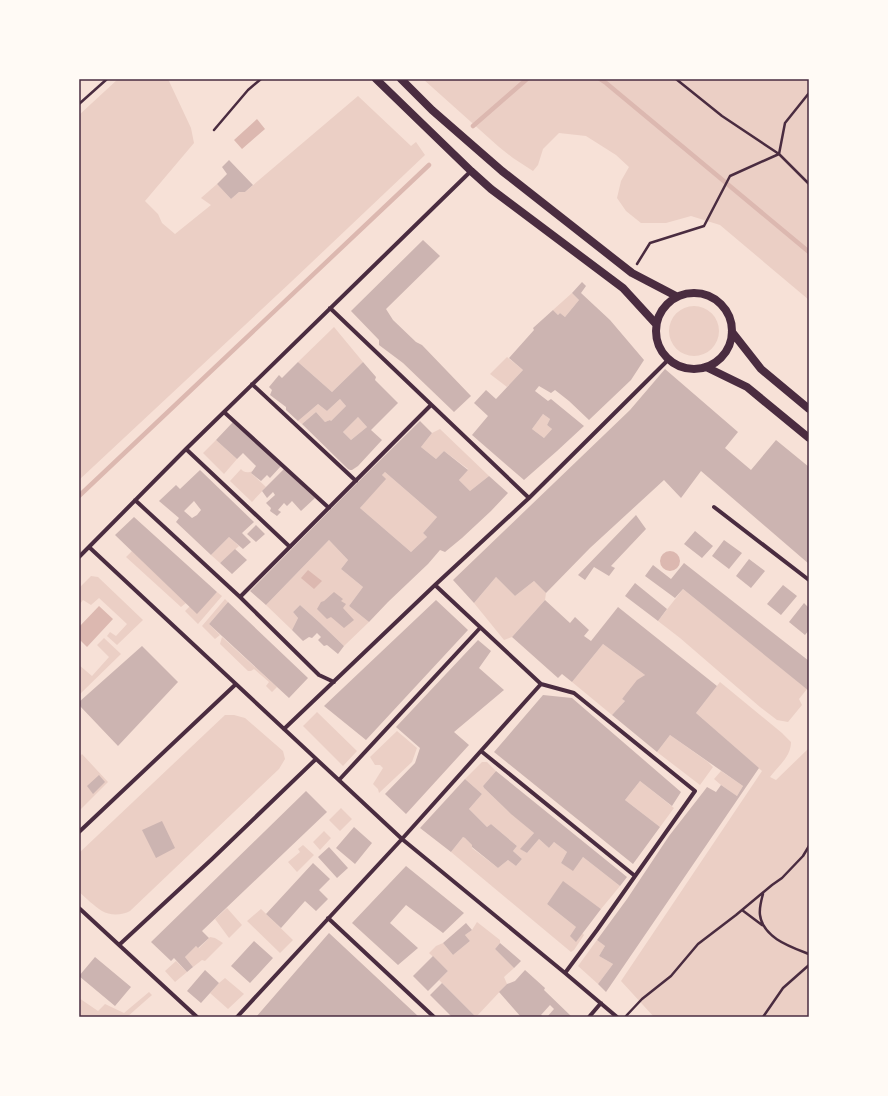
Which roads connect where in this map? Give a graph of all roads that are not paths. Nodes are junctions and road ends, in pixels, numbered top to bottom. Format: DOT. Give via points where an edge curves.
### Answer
graph roads {
  1 [pos="376,79"];
  2 [pos="401,79"];
  3 [pos="471,171"];
  4 [pos="676,296"];
  5 [pos="330,308"];
  6 [pos="656,324"];
  7 [pos="732,332"];
  8 [pos="668,360"];
  9 [pos="706,367"];
  10 [pos="252,384"];
  11 [pos="431,405"];
  12 [pos="809,409"];
  13 [pos="224,412"];
  14 [pos="809,438"];
  15 [pos="186,449"];
  16 [pos="356,481"];
  17 [pos="530,498"];
  18 [pos="135,500"];
  19 [pos="714,507"];
  20 [pos="329,508"];
  21 [pos="89,547"];
  22 [pos="290,547"];
  23 [pos="79,557"];
  24 [pos="809,580"];
  25 [pos="435,585"];
  26 [pos="240,597"];
  27 [pos="480,628"];
  28 [pos="334,682"];
  29 [pos="236,684"];
  30 [pos="541,684"];
  31 [pos="284,729"];
  32 [pos="481,751"];
  33 [pos="316,759"];
  34 [pos="338,780"];
  35 [pos="79,832"];
  36 [pos="402,839"];
  37 [pos="635,876"];
  38 [pos="79,908"];
  39 [pos="328,918"];
  40 [pos="119,945"];
  41 [pos="565,973"];
  42 [pos="601,1004"];
  43 [pos="197,1017"];
  44 [pos="237,1017"];
  45 [pos="434,1017"];
  46 [pos="589,1017"];
  47 [pos="617,1017"];
  1 -- 3 [label="main road"];
  2 -- 4 [label="main road" via="432,110 502,170 632,273"];
  3 -- 5 [label="street"];
  3 -- 6 [label="main road" via="491,189 623,288"];
  4 -- 6 [label="main road" via="664,306"];
  4 -- 7 [label="main road" via="691,292 704,294 716,300 726,310"];
  5 -- 10 [label="street"];
  5 -- 11 [label="street"];
  6 -- 8 [label="main road" via="658,346"];
  7 -- 9 [label="main road" via="726,351 718,361"];
  7 -- 12 [label="main road" via="761,369"];
  8 -- 9 [label="main road" via="692,369"];
  8 -- 17 [label="street"];
  9 -- 14 [label="main road" via="747,387"];
  10 -- 13 [label="street"];
  10 -- 16 [label="street"];
  11 -- 16 [label="street"];
  11 -- 17 [label="street"];
  13 -- 15 [label="street"];
  13 -- 20 [label="street"];
  15 -- 18 [label="street"];
  15 -- 22 [label="street"];
  16 -- 20 [label="street"];
  17 -- 25 [label="street"];
  18 -- 21 [label="street"];
  18 -- 26 [label="street"];
  19 -- 24 [label="street"];
  20 -- 22 [label="street"];
  21 -- 23 [label="street"];
  21 -- 29 [label="street"];
  22 -- 26 [label="street"];
  25 -- 27 [label="street"];
  25 -- 28 [label="street"];
  26 -- 28 [label="street" via="319,675"];
  27 -- 30 [label="street"];
  27 -- 34 [label="street"];
  28 -- 31 [label="street"];
  29 -- 31 [label="street"];
  29 -- 35 [label="street"];
  30 -- 32 [label="street"];
  30 -- 37 [label="street" via="574,693 695,791"];
  31 -- 33 [label="street"];
  32 -- 36 [label="street"];
  32 -- 37 [label="street"];
  33 -- 34 [label="street"];
  33 -- 40 [label="street"];
  34 -- 36 [label="street"];
  36 -- 39 [label="street"];
  36 -- 41 [label="street"];
  37 -- 41 [label="street"];
  38 -- 40 [label="street"];
  39 -- 44 [label="street"];
  39 -- 45 [label="street"];
  40 -- 43 [label="street"];
  41 -- 42 [label="street"];
  42 -- 46 [label="street"];
  42 -- 47 [label="street"];
}
